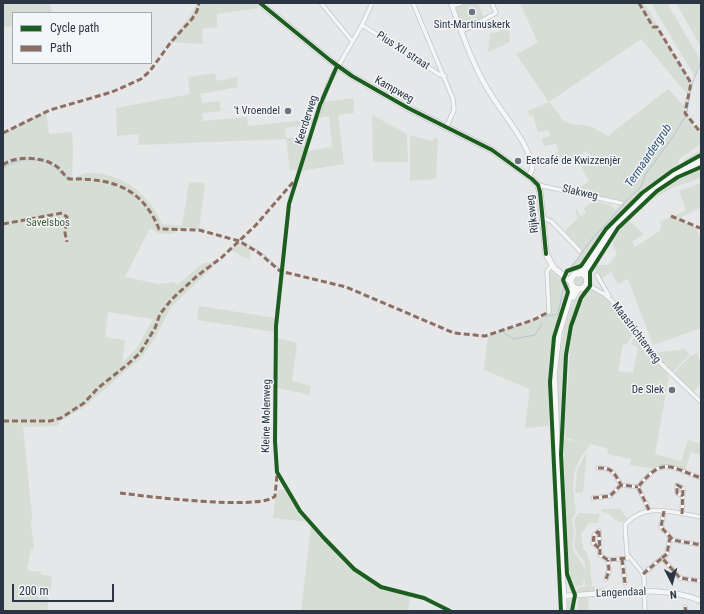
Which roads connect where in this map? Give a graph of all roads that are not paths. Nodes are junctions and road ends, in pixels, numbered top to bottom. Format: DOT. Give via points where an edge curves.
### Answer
graph roads {
  1 [pos="260,3"];
  2 [pos="321,3"];
  3 [pos="372,3"];
  4 [pos="413,3"];
  5 [pos="462,3"];
  6 [pos="492,3"];
  7 [pos="325,5"];
  8 [pos="452,5"];
  9 [pos="362,24"];
  10 [pos="460,32"];
  11 [pos="352,41"];
  12 [pos="337,66"];
  13 [pos="445,76"];
  14 [pos="316,119"];
  15 [pos="446,128"];
  16 [pos="701,158"];
  17 [pos="701,162"];
  18 [pos="680,171"];
  19 [pos="528,176"];
  20 [pos="538,185"];
  21 [pos="621,202"];
  22 [pos="543,217"];
  23 [pos="580,251"];
  24 [pos="552,265"];
  25 [pos="597,275"];
  26 [pos="577,281"];
  27 [pos="586,284"];
  28 [pos="610,299"];
  29 [pos="549,312"];
  30 [pos="701,402"];
  31 [pos="598,468"];
  32 [pos="701,478"];
  33 [pos="621,485"];
  34 [pos="638,487"];
  35 [pos="683,496"];
  36 [pos="593,498"];
  37 [pos="648,510"];
  38 [pos="664,511"];
  39 [pos="682,514"];
  40 [pos="701,517"];
  41 [pos="670,537"];
  42 [pos="701,545"];
  43 [pos="599,548"];
  44 [pos="628,558"];
  45 [pos="662,558"];
  46 [pos="622,559"];
  47 [pos="608,560"];
  48 [pos="643,574"];
  49 [pos="606,579"];
  50 [pos="701,581"];
  51 [pos="625,583"];
  52 [pos="645,592"];
  53 [pos="563,596"];
  54 [pos="701,601"];
  55 [pos="564,611"];
  56 [pos="645,611"];
  1 -- 12 [label="main road, Kampweg"];
  2 -- 7 [label="street"];
  3 -- 9 [label="street, Keerderweg"];
  4 -- 13 [label="street"];
  5 -- 8 [label="street"];
  6 -- 10 [label="street" via="496,13"];
  7 -- 11 [label="street"];
  8 -- 10 [label="street"];
  9 -- 11 [label="street, Keerderweg"];
  9 -- 13 [label="street, Pius XII straat"];
  10 -- 19 [label="street" via="476,69 524,146 533,166"];
  11 -- 12 [label="street, Keerderweg"];
  12 -- 14 [label="street, Keerderweg"];
  12 -- 15 [label="main road, Kampweg" via="382,94"];
  13 -- 15 [label="street" via="454,110"];
  15 -- 19 [label="main road, Kampweg" via="496,153"];
  16 -- 18 [label="main road"];
  17 -- 18 [label="main road"];
  18 -- 26 [label="main road" via="650,190 621,216 605,234"];
  19 -- 20 [label="main road, Rijksweg"];
  20 -- 21 [label="street, Slakweg"];
  20 -- 22 [label="main road, Rijksweg"];
  22 -- 23 [label="street" via="552,222"];
  22 -- 24 [label="main road, Rijksweg" via="546,252"];
  24 -- 26 [label="main road"];
  24 -- 29 [label="street" via="547,271"];
  25 -- 28 [label="street"];
  26 -- 27 [label="main road"];
  26 -- 27 [label="main road"];
  26 -- 53 [label="main road" via="561,333 554,397"];
  27 -- 28 [label="street, Maastrichterweg"];
  28 -- 30 [label="street, Maastrichterweg" via="649,352"];
  31 -- 33 [label="street" via="611,470"];
  32 -- 34 [label="street" via="664,465"];
  33 -- 34 [label="street"];
  33 -- 36 [label="street" via="610,496"];
  34 -- 37 [label="street"];
  35 -- 39 [label="street"];
  37 -- 38 [label="street"];
  37 -- 44 [label="street" via="631,518 625,525"];
  38 -- 39 [label="street"];
  38 -- 41 [label="street" via="661,527"];
  39 -- 40 [label="street"];
  41 -- 42 [label="street" via="673,540"];
  41 -- 45 [label="street" via="667,554"];
  43 -- 47 [label="street" via="600,556"];
  44 -- 46 [label="street"];
  44 -- 48 [label="street"];
  45 -- 48 [label="street"];
  45 -- 50 [label="street" via="679,577"];
  46 -- 47 [label="street"];
  46 -- 51 [label="street"];
  47 -- 49 [label="street" via="609,571"];
  48 -- 52 [label="street"];
  52 -- 53 [label="street, Langendaal"];
  52 -- 54 [label="street, Langendaal" via="678,594"];
  52 -- 56 [label="street"];
  53 -- 55 [label="main road"];
}
